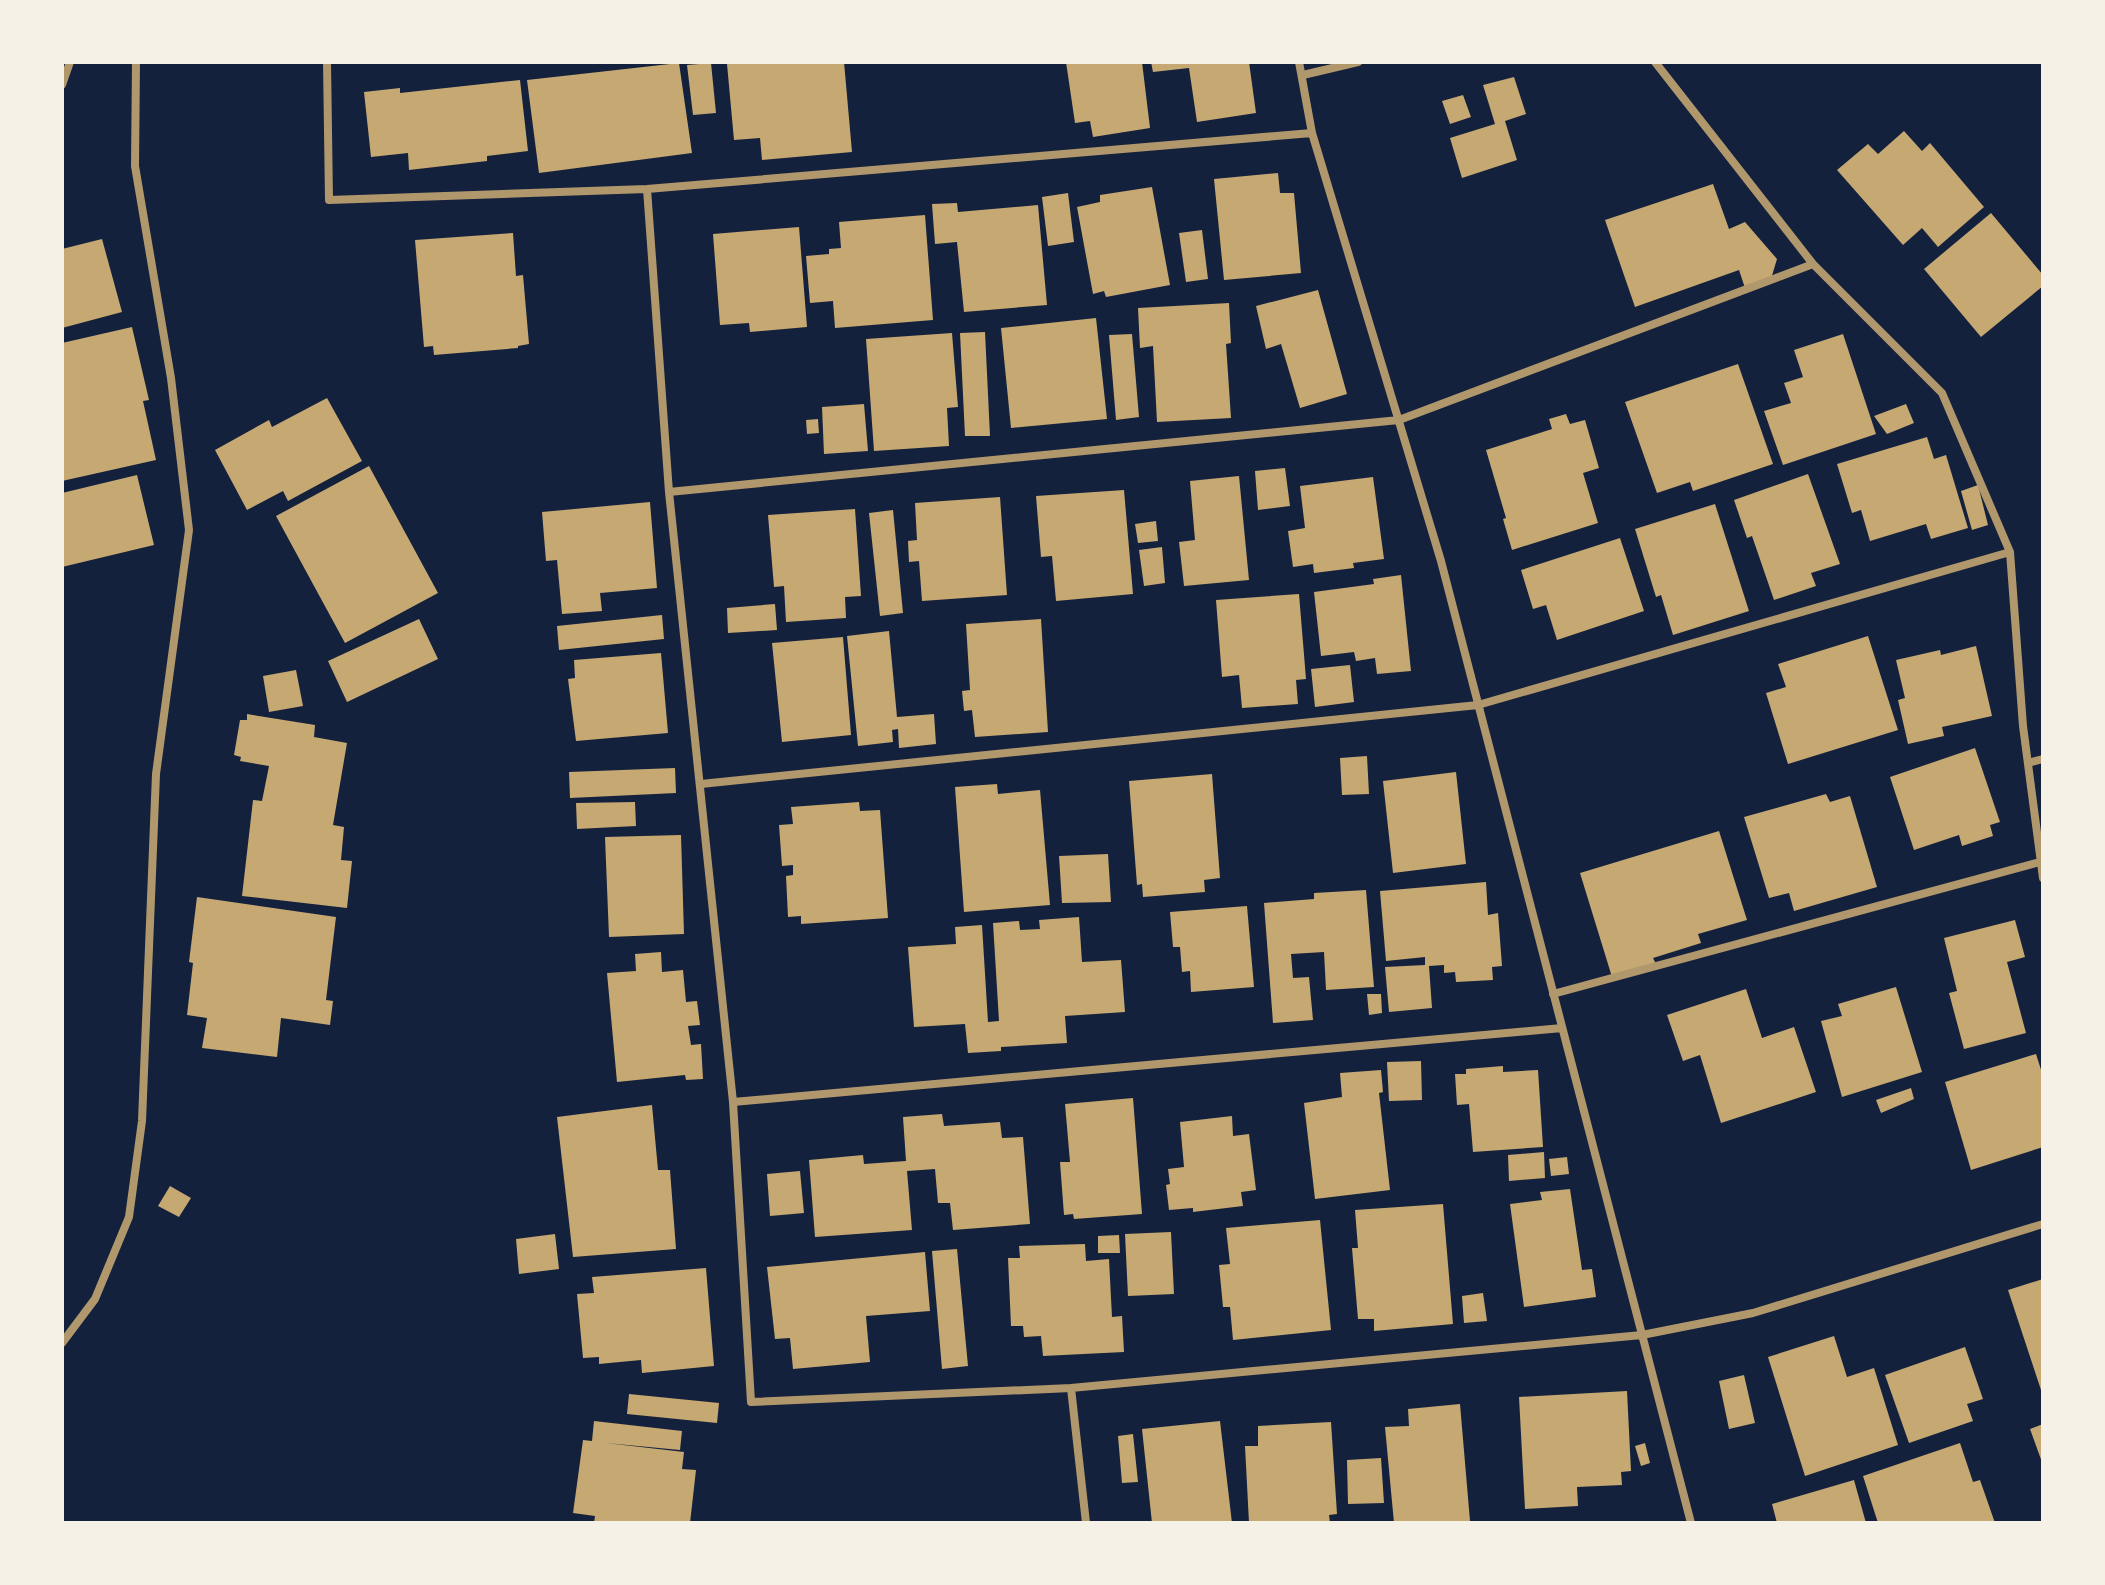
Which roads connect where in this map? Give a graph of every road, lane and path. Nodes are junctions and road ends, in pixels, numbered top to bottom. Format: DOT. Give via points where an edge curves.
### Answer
graph roads {
  1 [pos="70,62"];
  2 [pos="136,62"];
  3 [pos="327,62"];
  4 [pos="1299,62"];
  5 [pos="1358,62"];
  6 [pos="1655,62"];
  7 [pos="1303,75"];
  8 [pos="62,85"];
  9 [pos="1312,133"];
  10 [pos="647,189"];
  11 [pos="1813,264"];
  12 [pos="1399,420"];
  13 [pos="669,492"];
  14 [pos="2010,552"];
  15 [pos="1478,705"];
  16 [pos="2043,759"];
  17 [pos="2028,763"];
  18 [pos="701,784"];
  19 [pos="2040,862"];
  20 [pos="2043,878"];
  21 [pos="1553,994"];
  22 [pos="1562,1028"];
  23 [pos="733,1102"];
  24 [pos="2043,1224"];
  25 [pos="1642,1335"];
  26 [pos="62,1343"];
  27 [pos="1071,1388"];
  28 [pos="1086,1523"];
  29 [pos="1691,1523"];
  1 -- 8 [label="street"];
  2 -- 26 [label="street" via="135,166 171,378 189,530 156,774 142,1121 129,1217 95,1299"];
  3 -- 10 [label="street" via="329,200"];
  4 -- 7 [label="street"];
  5 -- 7 [label="street"];
  6 -- 11 [label="street"];
  7 -- 9 [label="street"];
  9 -- 10 [label="street"];
  9 -- 12 [label="street"];
  10 -- 13 [label="street"];
  11 -- 12 [label="street"];
  11 -- 14 [label="street" via="1942,393"];
  12 -- 13 [label="street"];
  12 -- 15 [label="street"];
  13 -- 18 [label="street"];
  14 -- 15 [label="street"];
  14 -- 17 [label="street"];
  15 -- 18 [label="street"];
  15 -- 21 [label="street"];
  16 -- 17 [label="street"];
  17 -- 19 [label="street"];
  18 -- 23 [label="street"];
  19 -- 20 [label="street"];
  19 -- 21 [label="street"];
  21 -- 22 [label="street"];
  22 -- 23 [label="street"];
  22 -- 25 [label="street"];
  23 -- 27 [label="street" via="751,1402"];
  24 -- 25 [label="street" via="1753,1313"];
  25 -- 27 [label="street"];
  25 -- 29 [label="street"];
  27 -- 28 [label="street"];
}
